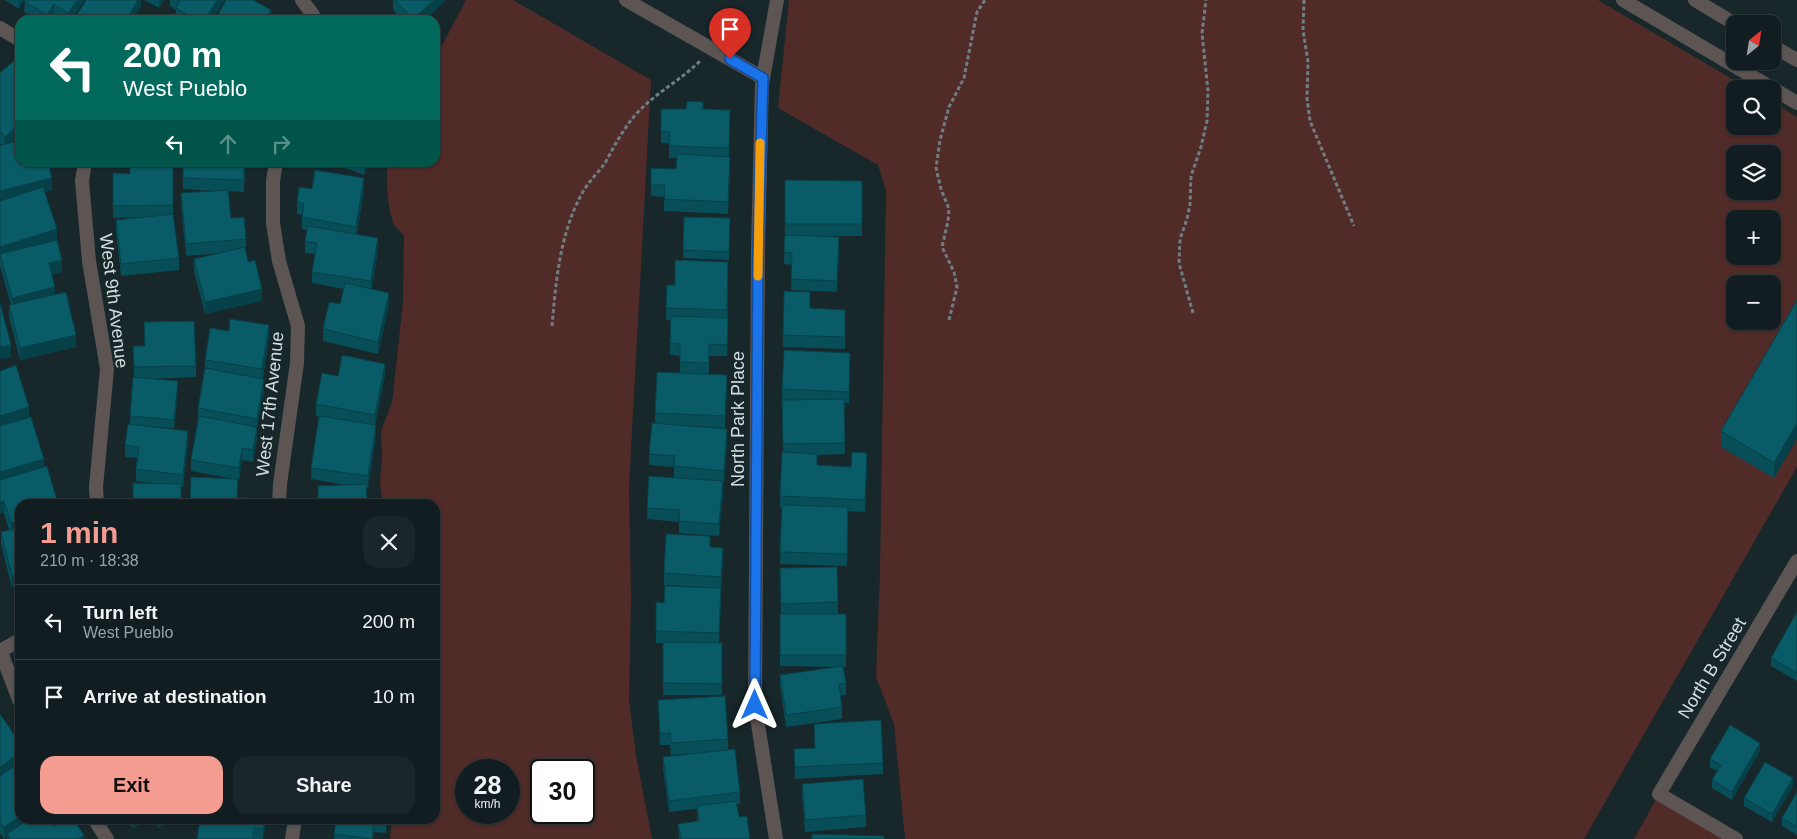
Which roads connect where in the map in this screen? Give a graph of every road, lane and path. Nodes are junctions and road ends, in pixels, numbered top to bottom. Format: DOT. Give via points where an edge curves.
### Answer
graph roads {
  1 [pos="302,0"];
  2 [pos="626,0"];
  3 [pos="777,0"];
  4 [pos="984,0"];
  5 [pos="1206,0"];
  6 [pos="1304,0"];
  7 [pos="1623,0"];
  8 [pos="1695,0"];
  9 [pos="313,15"];
  10 [pos="1726,19"];
  11 [pos="0,28"];
  12 [pos="15,37"];
  13 [pos="713,49"];
  14 [pos="1781,51"];
  15 [pos="1797,60"];
  16 [pos="763,78"];
  17 [pos="1797,102"];
  18 [pos="84,167"];
  19 [pos="275,167"];
  20 [pos="1354,226"];
  21 [pos="1194,313"];
  22 [pos="949,320"];
  23 [pos="552,326"];
  24 [pos="97,499"];
  25 [pos="279,499"];
  26 [pos="1795,570"];
  27 [pos="15,643"];
  28 [pos="0,651"];
  29 [pos="15,689"];
  30 [pos="97,824"];
  31 [pos="294,824"];
  32 [pos="107,839"];
  33 [pos="292,839"];
  34 [pos="776,839"];
  35 [pos="1736,839"];
  1 -- 9 [label="street"];
  2 -- 13 [label="street"];
  3 -- 16 [label="street, North Park Place"];
  4 -- 22 [label="path" via="977,12 964,78 949,107 936,168 949,209 942,247 954,272 956,287"];
  5 -- 21 [label="path" via="1202,34 1208,91 1207,121 1191,176 1188,219 1180,239 1179,263"];
  6 -- 20 [label="path" via="1303,30 1308,62 1306,98 1310,121"];
  7 -- 17 [label="street"];
  8 -- 10 [label="street"];
  11 -- 12 [label="street"];
  13 -- 16 [label="street"];
  13 -- 23 [label="path" via="638,112 585,189 568,222 556,277"];
  14 -- 15 [label="street"];
  16 -- 34 [label="street, North Park Place" via="758,249 755,705"];
  18 -- 24 [label="street, West 9th Avenue" via="82,181 89,261 106,368"];
  19 -- 25 [label="street, West 17th Avenue" via="273,223 279,261 298,326 297,363"];
  26 -- 35 [label="street, North B Street" via="1659,794"];
  27 -- 28 [label="street"];
  28 -- 29 [label="street"];
  30 -- 32 [label="street"];
  31 -- 33 [label="street"];
}
